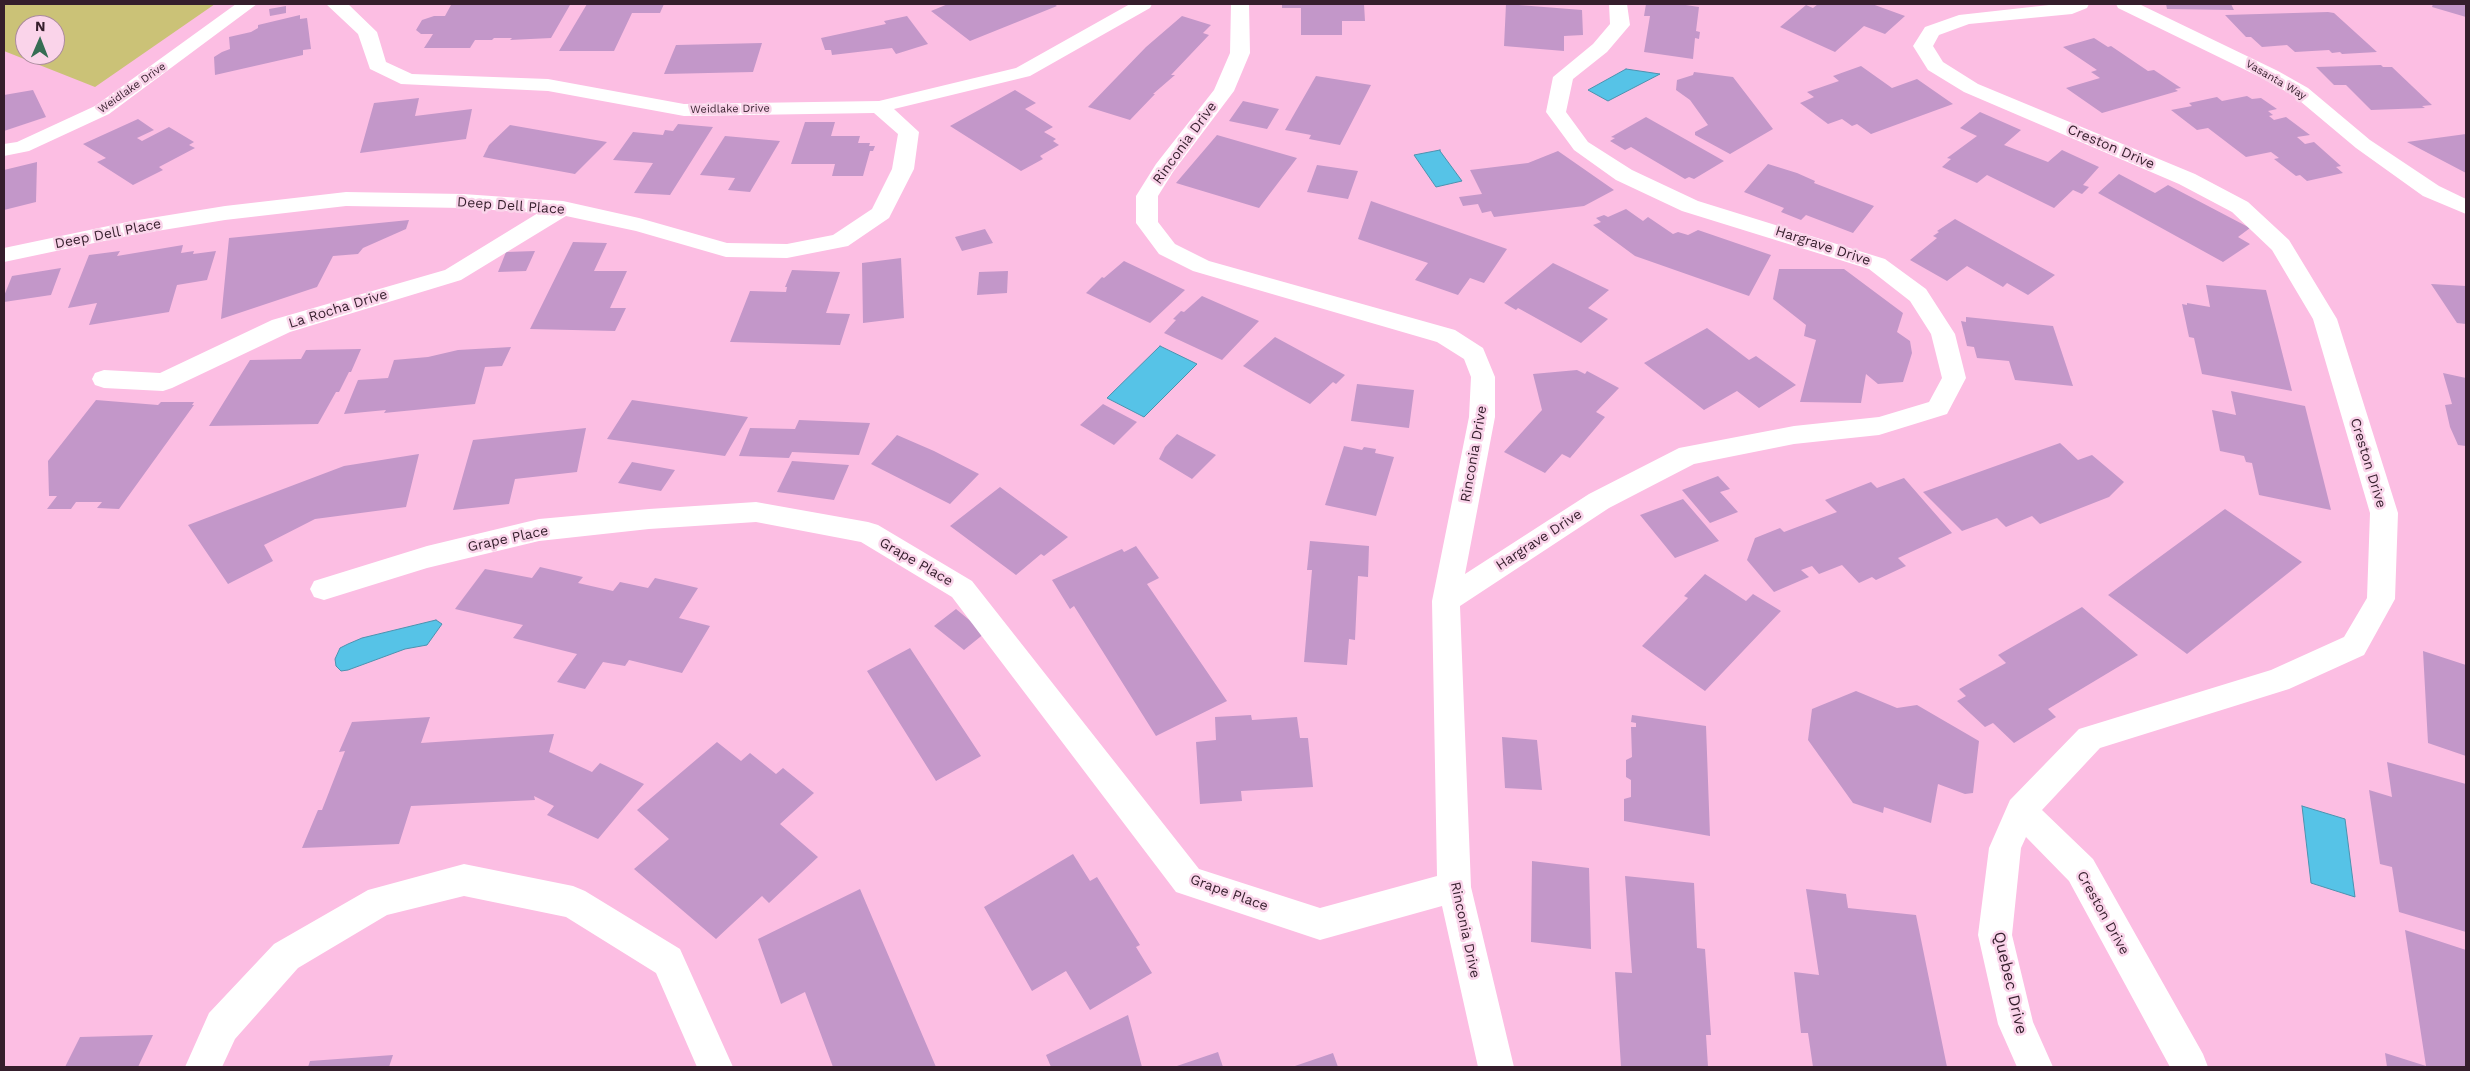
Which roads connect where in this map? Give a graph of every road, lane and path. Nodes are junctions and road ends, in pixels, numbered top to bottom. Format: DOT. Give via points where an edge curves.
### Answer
graph roads {
  1 [pos="248,4"];
  2 [pos="335,4"];
  3 [pos="1143,4"];
  4 [pos="1240,4"];
  5 [pos="1618,4"];
  6 [pos="2080,4"];
  7 [pos="2125,4"];
  8 [pos="879,107"];
  9 [pos="4,150"];
  10 [pos="563,208"];
  11 [pos="2466,208"];
  12 [pos="4,255"];
  13 [pos="104,379"];
  14 [pos="324,589"];
  15 [pos="1446,601"];
  16 [pos="2021,810"];
  17 [pos="1454,887"];
  18 [pos="203,1067"];
  19 [pos="715,1067"];
  20 [pos="1496,1067"];
  21 [pos="2035,1067"];
  22 [pos="2190,1067"];
  1 -- 9 [label="street, Weidlake Drive" via="102,110 22,147"];
  2 -- 8 [label="street, Weidlake Drive" via="367,32 377,65 408,80 548,85 684,110"];
  3 -- 8 [label="street, Weidlake Drive" via="1023,72"];
  4 -- 15 [label="street, Rinconia Drive" via="1240,53 1224,91 1147,196 1147,223 1167,249 1201,266 1446,336 1474,354 1483,377 1482,417"];
  5 -- 15 [label="street, Hargrave Drive" via="1620,25 1600,48 1563,77 1556,112 1581,146 1624,175 1690,206 1878,264 1918,295 1943,334 1954,378 1938,408 1879,426 1794,435 1688,455 1599,502"];
  6 -- 16 [label="street, Creston Drive" via="2072,8 1966,19 1932,31 1923,46 1935,66 1971,88 2187,179 2240,207 2281,244 2324,319 2384,513 2381,599 2354,646 2278,680 2090,738"];
  7 -- 11 [label="street, Vasanta Way" via="2301,92 2371,149 2431,190"];
  8 -- 10 [label="street, Deep Dell Place" via="909,132 904,169 881,213 840,241 787,251 726,250 639,225"];
  10 -- 12 [label="street, Deep Dell Place" via="463,201 346,199 197,217"];
  10 -- 13 [label="street, La Rocha Drive" via="453,275 281,326 163,382"];
  14 -- 17 [label="street, Grape Place" via="427,557 539,530 756,512 868,534 962,589 1188,881 1320,924"];
  15 -- 17 [label="street, Rinconia Drive"];
  16 -- 21 [label="street, Quebec Drive" via="2005,848 1995,935 2016,1024"];
  16 -- 22 [label="street, Creston Drive" via="2081,870"];
  17 -- 20 [label="street, Rinconia Drive"];
  18 -- 19 [label="street" via="222,1026 286,956 380,901 464,880 573,902 668,961"];
}
